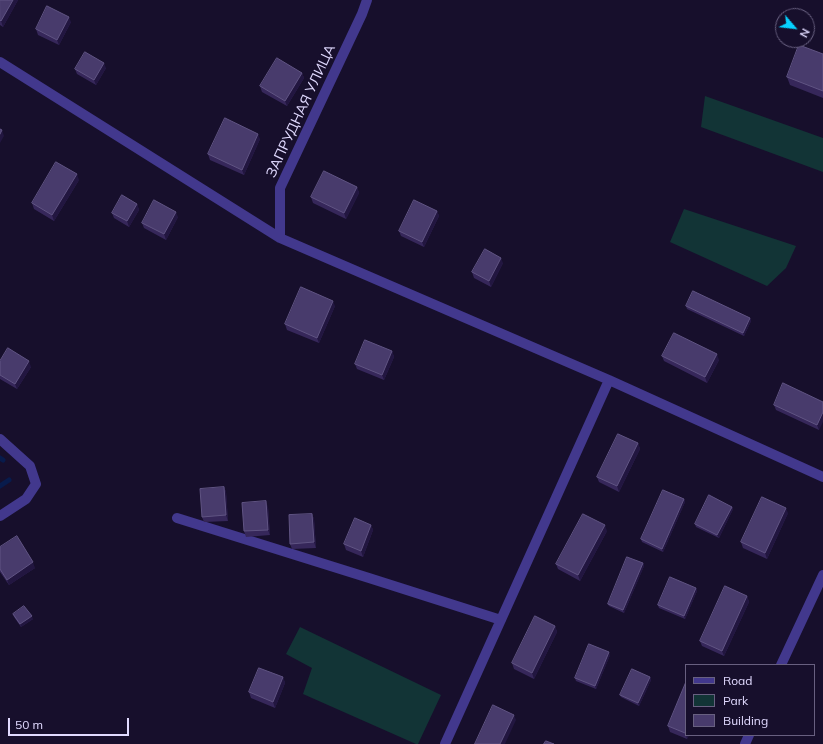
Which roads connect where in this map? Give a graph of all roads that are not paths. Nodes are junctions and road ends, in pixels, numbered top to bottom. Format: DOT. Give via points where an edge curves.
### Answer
graph roads {
  1 [pos="367,0"];
  2 [pos="0,62"];
  3 [pos="280,238"];
  4 [pos="609,380"];
  5 [pos="0,439"];
  6 [pos="823,477"];
  7 [pos="0,516"];
  8 [pos="177,518"];
  9 [pos="823,575"];
  10 [pos="501,620"];
  11 [pos="781,664"];
  12 [pos="445,744"];
  1 -- 3 [label="street, ЗАПРУДНАЯ УЛИЦА" via="280,188"];
  2 -- 3 [label="street"];
  3 -- 4 [label="street"];
  4 -- 6 [label="street"];
  4 -- 10 [label="street"];
  5 -- 7 [label="street" via="30,466 36,484 26,499"];
  8 -- 10 [label="street"];
  9 -- 11 [label="street"];
  10 -- 12 [label="street"];
}
